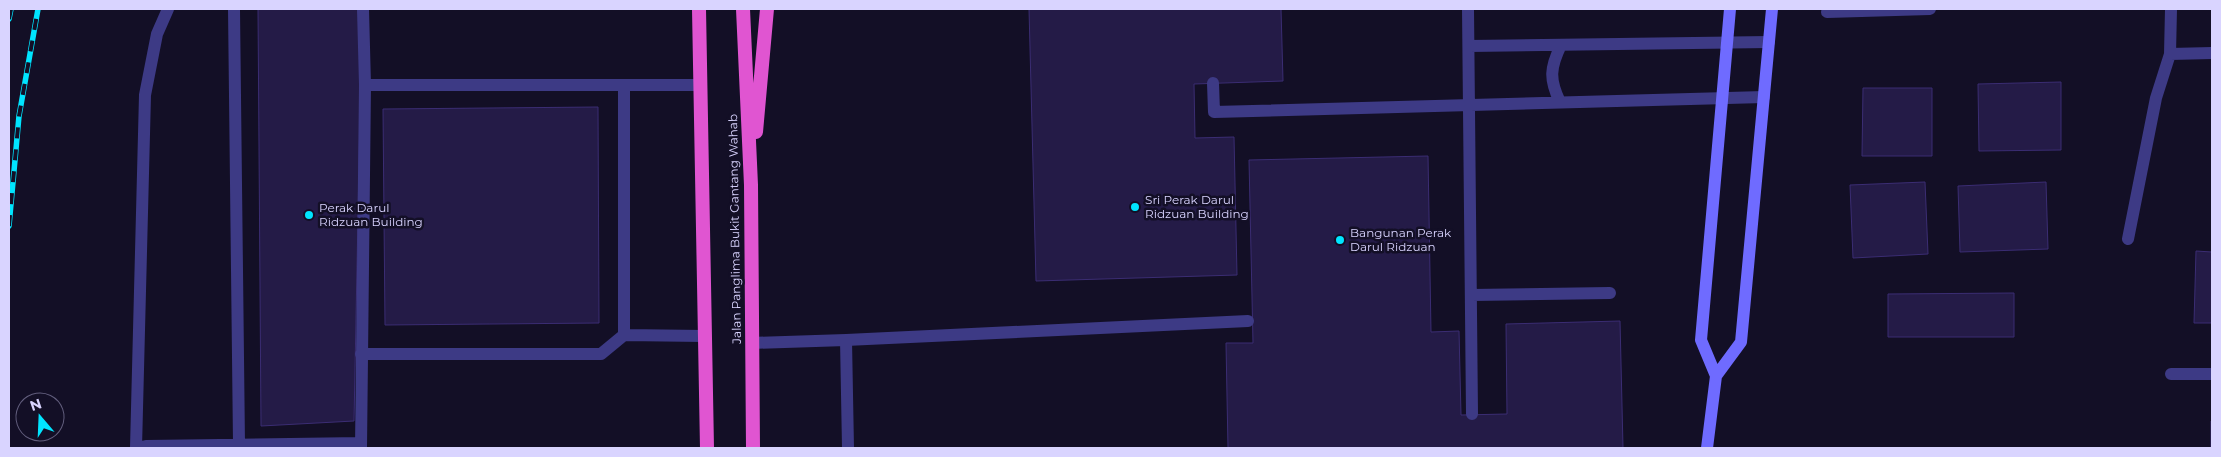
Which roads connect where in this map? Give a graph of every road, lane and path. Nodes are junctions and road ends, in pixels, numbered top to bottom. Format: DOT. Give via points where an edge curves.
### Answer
graph roads {
  1 [pos="168,9"];
  2 [pos="234,9"];
  3 [pos="363,9"];
  4 [pos="699,9"];
  5 [pos="743,9"];
  6 [pos="767,9"];
  7 [pos="1468,9"];
  8 [pos="1730,9"];
  9 [pos="1772,9"];
  10 [pos="1930,9"];
  11 [pos="2171,9"];
  12 [pos="1827,12"];
  13 [pos="1769,42"];
  14 [pos="1727,43"];
  15 [pos="1561,45"];
  16 [pos="1469,46"];
  17 [pos="2212,53"];
  18 [pos="2170,54"];
  19 [pos="1213,83"];
  20 [pos="700,84"];
  21 [pos="365,85"];
  22 [pos="624,85"];
  23 [pos="1764,97"];
  24 [pos="1722,98"];
  25 [pos="1560,102"];
  26 [pos="1470,104"];
  27 [pos="751,185"];
  28 [pos="2128,238"];
  29 [pos="1610,293"];
  30 [pos="1471,295"];
  31 [pos="1248,321"];
  32 [pos="624,335"];
  33 [pos="704,336"];
  34 [pos="846,340"];
  35 [pos="752,342"];
  36 [pos="361,354"];
  37 [pos="2171,374"];
  38 [pos="2212,374"];
  39 [pos="1716,376"];
  40 [pos="1472,414"];
  41 [pos="239,444"];
  42 [pos="361,446"];
  43 [pos="136,448"];
  44 [pos="708,448"];
  45 [pos="753,448"];
  46 [pos="848,448"];
  47 [pos="1707,448"];
  1 -- 43 [label="street" via="157,34 145,95"];
  2 -- 41 [label="street"];
  3 -- 21 [label="street"];
  4 -- 20 [label="highway"];
  5 -- 27 [label="highway, Jalan Panglima Bukit Gantang Wahab"];
  6 -- 27 [label="highway"];
  7 -- 16 [label="street"];
  8 -- 14 [label="main road"];
  9 -- 13 [label="main road"];
  10 -- 12 [label="street"];
  11 -- 18 [label="street"];
  13 -- 14 [label="street"];
  13 -- 23 [label="main road"];
  14 -- 15 [label="street"];
  14 -- 24 [label="main road"];
  15 -- 16 [label="street"];
  15 -- 25 [label="street" via="1551,74"];
  16 -- 26 [label="street"];
  17 -- 18 [label="street"];
  18 -- 28 [label="street" via="2156,98"];
  19 -- 26 [label="street" via="1214,112"];
  20 -- 22 [label="street"];
  20 -- 33 [label="highway"];
  21 -- 22 [label="street"];
  21 -- 36 [label="street"];
  22 -- 32 [label="street"];
  23 -- 24 [label="street"];
  23 -- 39 [label="main road" via="1741,342"];
  24 -- 25 [label="street"];
  24 -- 39 [label="main road" via="1701,340"];
  25 -- 26 [label="street"];
  26 -- 30 [label="street"];
  27 -- 35 [label="highway, Jalan Panglima Bukit Gantang Wahab"];
  29 -- 30 [label="street"];
  30 -- 40 [label="street"];
  31 -- 34 [label="street"];
  32 -- 33 [label="street"];
  32 -- 36 [label="street" via="601,354"];
  33 -- 44 [label="highway"];
  34 -- 35 [label="street"];
  34 -- 46 [label="street"];
  35 -- 45 [label="highway, Jalan Panglima Bukit Gantang Wahab"];
  36 -- 42 [label="street"];
  37 -- 38 [label="street"];
  39 -- 47 [label="main road"];
  41 -- 42 [label="street"];
  41 -- 43 [label="street"];
}
